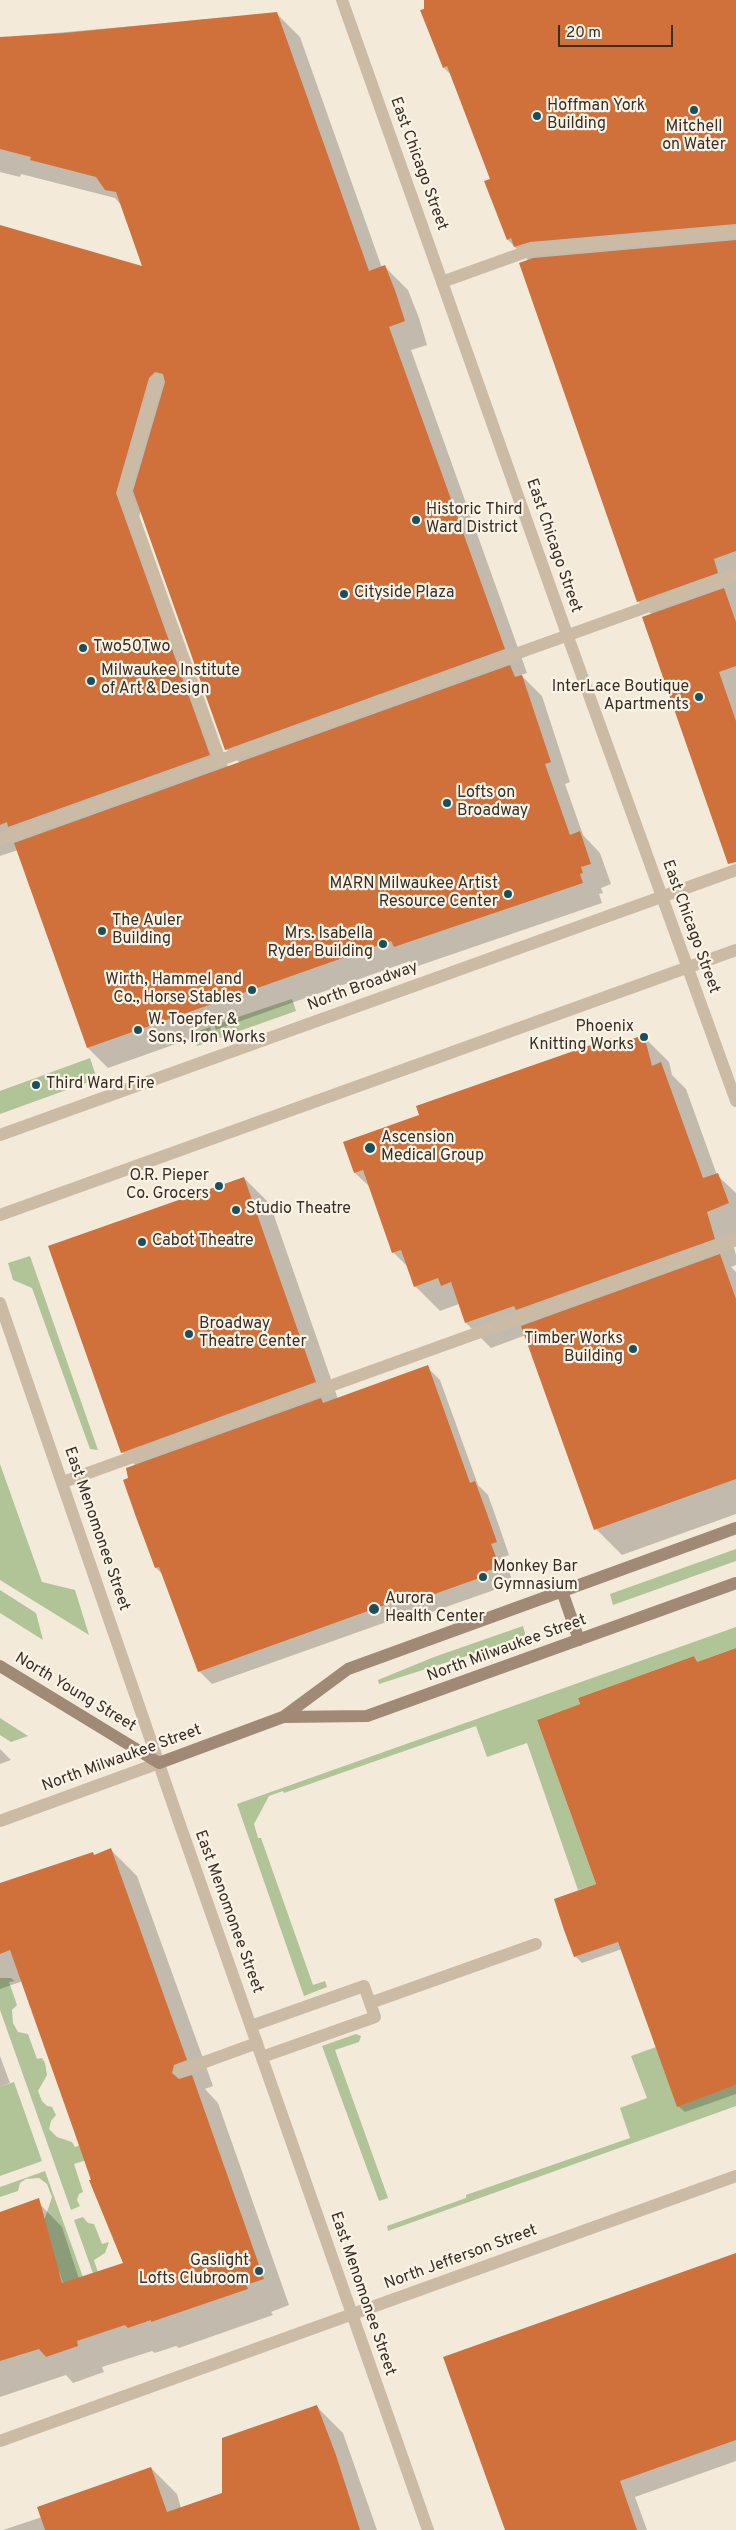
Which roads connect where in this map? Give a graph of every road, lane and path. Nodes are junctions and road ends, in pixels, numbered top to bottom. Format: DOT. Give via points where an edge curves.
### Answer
graph roads {
  1 [pos="342,0"];
  2 [pos="736,232"];
  3 [pos="442,282"];
  4 [pos="157,380"];
  5 [pos="736,575"];
  6 [pos="568,637"];
  7 [pos="220,760"];
  8 [pos="0,839"];
  9 [pos="736,870"];
  10 [pos="662,896"];
  11 [pos="736,950"];
  12 [pos="688,968"];
  13 [pos="736,1101"];
  14 [pos="0,1135"];
  15 [pos="0,1215"];
  16 [pos="736,1240"];
  17 [pos="0,1303"];
  18 [pos="63,1482"];
  19 [pos="736,1528"];
  20 [pos="736,1583"];
  21 [pos="562,1591"];
  22 [pos="579,1640"];
  23 [pos="0,1666"];
  24 [pos="283,1717"];
  25 [pos="159,1763"];
  26 [pos="0,1821"];
  27 [pos="536,1944"];
  28 [pos="370,2003"];
  29 [pos="252,2026"];
  30 [pos="257,2043"];
  31 [pos="262,2057"];
  32 [pos="180,2071"];
  33 [pos="736,2176"];
  34 [pos="352,2314"];
  35 [pos="0,2441"];
  36 [pos="428,2530"];
  1 -- 3 [label="street, East Chicago Street"];
  2 -- 3 [label="street" via="531,250"];
  3 -- 6 [label="street, East Chicago Street"];
  4 -- 7 [label="street" via="124,491"];
  5 -- 6 [label="street"];
  6 -- 7 [label="street"];
  6 -- 10 [label="street, East Chicago Street"];
  7 -- 8 [label="street"];
  9 -- 10 [label="street, North Broadway"];
  10 -- 12 [label="street, East Chicago Street"];
  10 -- 14 [label="street, North Broadway"];
  11 -- 12 [label="street"];
  12 -- 13 [label="street, East Chicago Street"];
  12 -- 15 [label="street"];
  16 -- 18 [label="street"];
  17 -- 18 [label="street, East Menomonee Street"];
  18 -- 25 [label="street, East Menomonee Street"];
  19 -- 21 [label="main road, North Milwaukee Street"];
  20 -- 22 [label="main road, North Milwaukee Street"];
  21 -- 22 [label="main road"];
  21 -- 24 [label="main road, North Milwaukee Street" via="348,1669"];
  22 -- 24 [label="main road, North Milwaukee Street" via="367,1716"];
  23 -- 25 [label="main road, North Young Street"];
  24 -- 25 [label="main road, North Milwaukee Street"];
  25 -- 26 [label="street, North Milwaukee Street"];
  25 -- 29 [label="street, East Menomonee Street"];
  27 -- 28 [label="street"];
  28 -- 29 [label="street" via="364,1986"];
  28 -- 31 [label="street" via="375,2017"];
  29 -- 30 [label="street, East Menomonee Street"];
  30 -- 31 [label="street, East Menomonee Street"];
  30 -- 32 [label="street"];
  31 -- 34 [label="street, East Menomonee Street"];
  33 -- 34 [label="street, North Jefferson Street"];
  34 -- 35 [label="street, North Jefferson Street"];
  34 -- 36 [label="street, East Menomonee Street"];
}
